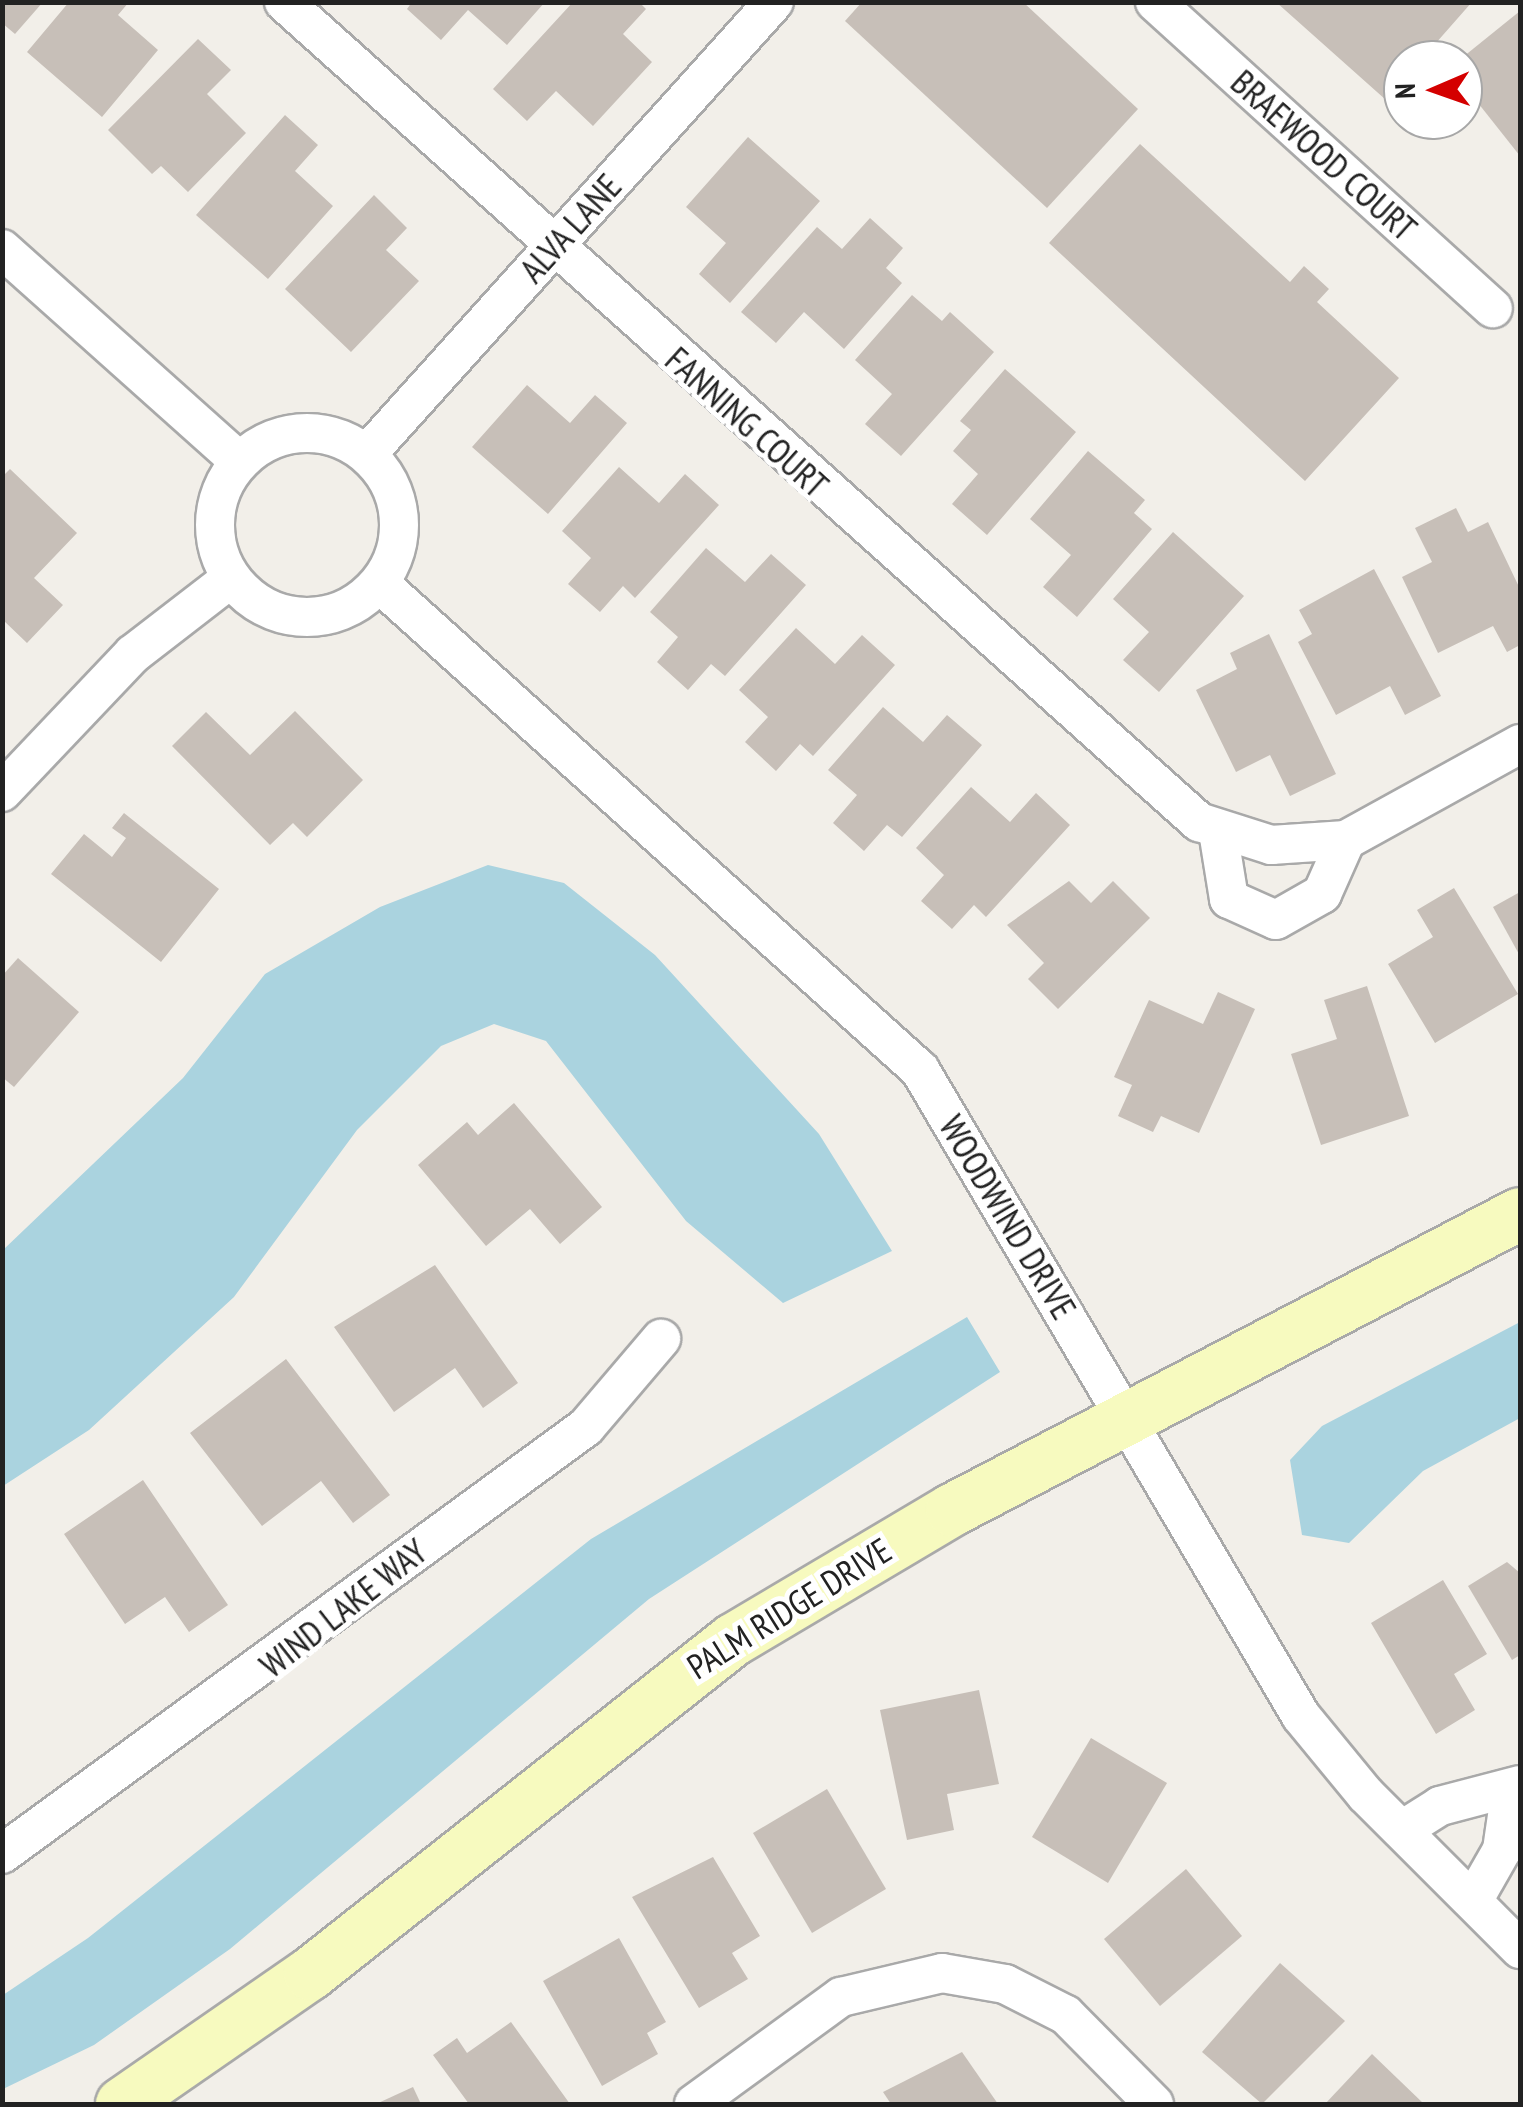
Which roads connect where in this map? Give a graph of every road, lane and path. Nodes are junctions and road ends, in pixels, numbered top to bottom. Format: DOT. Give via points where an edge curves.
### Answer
graph roads {
  1 [pos="284,2"];
  2 [pos="774,2"];
  3 [pos="1155,2"];
  4 [pos="553,247"];
  5 [pos="2,249"];
  6 [pos="1493,308"];
  7 [pos="367,454"];
  8 [pos="239,462"];
  9 [pos="230,579"];
  10 [pos="379,583"];
  11 [pos="1520,744"];
  12 [pos="2,792"];
  13 [pos="1218,831"];
  14 [pos="1346,840"];
  15 [pos="1520,1214"];
  16 [pos="661,1339"];
  17 [pos="1128,1418"];
  18 [pos="1515,1790"];
  19 [pos="1402,1830"];
  20 [pos="2,1854"];
  21 [pos="1474,1898"];
  22 [pos="1520,1949"];
  23 [pos="122,2104"];
  24 [pos="694,2104"];
  25 [pos="1154,2104"];
  1 -- 4 [label="street, FANNING COURT"];
  2 -- 4 [label="street, ALVA LANE"];
  3 -- 6 [label="street, BRAEWOOD COURT"];
  4 -- 7 [label="street, ALVA LANE"];
  4 -- 13 [label="street, FANNING COURT" via="1142,778"];
  5 -- 8 [label="street"];
  7 -- 8 [label="street" via="324,433 288,434"];
  7 -- 10 [label="street" via="398,509 394,555"];
  8 -- 9 [label="street" via="222,489 216,536"];
  9 -- 10 [label="street" via="280,612 312,617 358,601"];
  9 -- 12 [label="street" via="133,654"];
  10 -- 17 [label="street, WOODWIND DRIVE" via="920,1070"];
  11 -- 14 [label="street, FANNING COURT"];
  13 -- 14 [label="street, FANNING COURT" via="1271,846"];
  13 -- 14 [label="street" via="1229,899 1276,920 1322,894"];
  15 -- 17 [label="street, PALM RIDGE DRIVE"];
  16 -- 20 [label="street, WIND LAKE WAY" via="586,1427"];
  17 -- 19 [label="street, WOODWIND DRIVE" via="1301,1716"];
  17 -- 23 [label="street, PALM RIDGE DRIVE" via="732,1640 310,1974"];
  18 -- 19 [label="street" via="1440,1806"];
  18 -- 21 [label="street" via="1502,1850"];
  19 -- 21 [label="street, WOODWIND DRIVE"];
  21 -- 22 [label="street, WOODWIND DRIVE"];
  24 -- 25 [label="street" via="841,1997 942,1974 1005,1984 1066,2016"];
}
